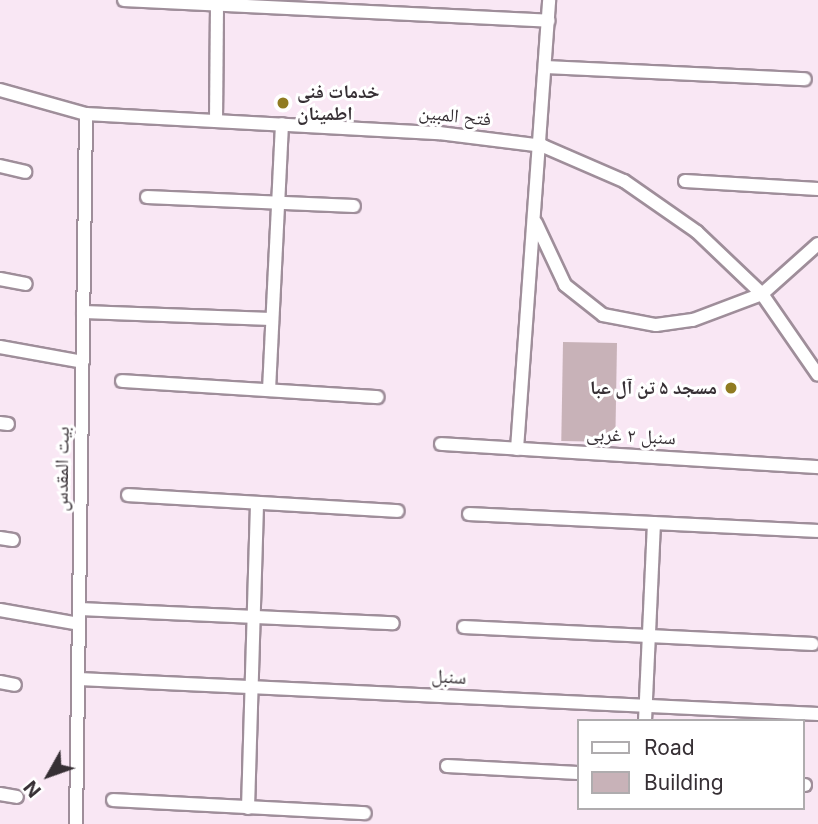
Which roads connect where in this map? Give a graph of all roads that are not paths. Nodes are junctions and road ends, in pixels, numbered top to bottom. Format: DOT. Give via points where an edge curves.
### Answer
graph roads {
  1 [pos="124,0"];
  2 [pos="549,0"];
  3 [pos="217,5"];
  4 [pos="548,21"];
  5 [pos="546,67"];
  6 [pos="805,79"];
  7 [pos="0,90"];
  8 [pos="86,114"];
  9 [pos="216,121"];
  10 [pos="282,124"];
  11 [pos="543,146"];
  12 [pos="0,166"];
  13 [pos="25,172"];
  14 [pos="685,181"];
  15 [pos="818,189"];
  16 [pos="147,197"];
  17 [pos="278,203"];
  18 [pos="354,206"];
  19 [pos="536,223"];
  20 [pos="818,244"];
  21 [pos="0,279"];
  22 [pos="26,284"];
  23 [pos="762,294"];
  24 [pos="83,312"];
  25 [pos="272,319"];
  26 [pos="0,348"];
  27 [pos="83,362"];
  28 [pos="818,375"];
  29 [pos="122,381"];
  30 [pos="269,390"];
  31 [pos="377,397"];
  32 [pos="441,444"];
  33 [pos="517,449"];
  34 [pos="818,467"];
  35 [pos="128,495"];
  36 [pos="257,504"];
  37 [pos="398,511"];
  38 [pos="469,514"];
  39 [pos="653,523"];
  40 [pos="818,531"];
  41 [pos="79,609"];
  42 [pos="0,610"];
  43 [pos="254,617"];
  44 [pos="393,623"];
  45 [pos="79,624"];
  46 [pos="464,627"];
  47 [pos="649,636"];
  48 [pos="813,644"];
  49 [pos="79,679"];
  50 [pos="0,682"];
  51 [pos="15,685"];
  52 [pos="251,687"];
  53 [pos="646,706"];
  54 [pos="818,714"];
  55 [pos="645,719"];
  56 [pos="447,766"];
  57 [pos="576,773"];
  58 [pos="0,794"];
  59 [pos="16,797"];
  60 [pos="113,800"];
  61 [pos="248,808"];
  62 [pos="365,813"];
  63 [pos="76,824"];
  1 -- 3 [label="street"];
  2 -- 4 [label="street"];
  3 -- 4 [label="street"];
  3 -- 9 [label="street"];
  4 -- 5 [label="street"];
  5 -- 6 [label="street"];
  5 -- 11 [label="street"];
  7 -- 8 [label="street, فتح المبین"];
  8 -- 9 [label="street, فتح المبین"];
  8 -- 24 [label="street, بیت المقدس"];
  9 -- 10 [label="street, فتح المبین"];
  10 -- 11 [label="street, فتح المبین"];
  10 -- 17 [label="street"];
  11 -- 19 [label="street"];
  11 -- 23 [label="street, فتح المبین" via="624,181 697,232"];
  12 -- 13 [label="street"];
  14 -- 15 [label="street"];
  16 -- 17 [label="street"];
  17 -- 18 [label="street"];
  17 -- 25 [label="street"];
  19 -- 23 [label="street" via="565,285 603,315 656,325 693,320"];
  19 -- 33 [label="street"];
  20 -- 23 [label="street"];
  21 -- 22 [label="street"];
  23 -- 28 [label="street, فتح المبین"];
  24 -- 25 [label="street"];
  24 -- 27 [label="street, بیت المقدس"];
  25 -- 30 [label="street"];
  26 -- 27 [label="street"];
  27 -- 41 [label="street, بیت المقدس"];
  29 -- 30 [label="street"];
  30 -- 31 [label="street"];
  32 -- 33 [label="street, سنبل ۲ غربی"];
  33 -- 34 [label="street, سنبل ۲ غربی"];
  35 -- 36 [label="street"];
  36 -- 37 [label="street"];
  36 -- 43 [label="street"];
  38 -- 39 [label="street"];
  39 -- 40 [label="street"];
  39 -- 47 [label="street"];
  41 -- 43 [label="street"];
  41 -- 45 [label="street, بیت المقدس"];
  42 -- 45 [label="street"];
  43 -- 44 [label="street"];
  43 -- 52 [label="street"];
  45 -- 49 [label="street, بیت المقدس"];
  46 -- 47 [label="street"];
  47 -- 48 [label="street"];
  47 -- 53 [label="street"];
  49 -- 52 [label="street, سنبل"];
  49 -- 63 [label="street, بیت المقدس"];
  50 -- 51 [label="street"];
  52 -- 53 [label="street, سنبل"];
  52 -- 61 [label="street"];
  53 -- 54 [label="street, سنبل"];
  53 -- 55 [label="street"];
  56 -- 57 [label="street"];
  58 -- 59 [label="street"];
  60 -- 61 [label="street"];
  61 -- 62 [label="street"];
}
